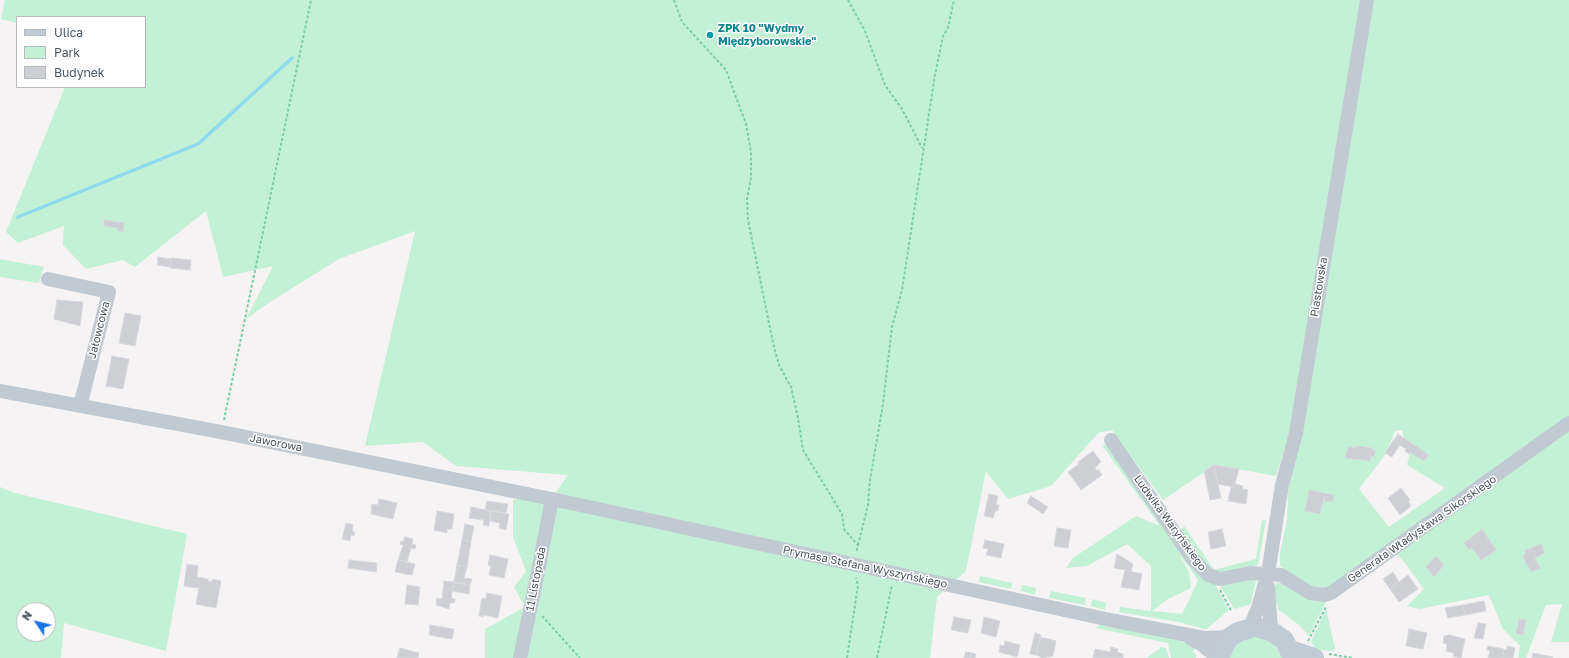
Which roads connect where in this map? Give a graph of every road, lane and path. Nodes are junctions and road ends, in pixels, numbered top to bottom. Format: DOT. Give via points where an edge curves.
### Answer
graph roads {
  1 [pos="311,0"];
  2 [pos="674,0"];
  3 [pos="848,0"];
  4 [pos="954,0"];
  5 [pos="1367,0"];
  6 [pos="923,149"];
  7 [pos="48,279"];
  8 [pos="0,391"];
  9 [pos="80,406"];
  10 [pos="1569,423"];
  11 [pos="221,432"];
  12 [pos="1111,440"];
  13 [pos="552,499"];
  14 [pos="858,545"];
  15 [pos="853,565"];
  16 [pos="894,573"];
  17 [pos="1268,573"];
  18 [pos="1214,578"];
  19 [pos="531,605"];
  20 [pos="1327,605"];
  21 [pos="1232,612"];
  22 [pos="1250,627"];
  23 [pos="1271,631"];
  24 [pos="1179,632"];
  25 [pos="1230,637"];
  26 [pos="1306,652"];
  27 [pos="520,658"];
  28 [pos="580,658"];
  29 [pos="847,658"];
  30 [pos="877,658"];
  31 [pos="1218,658"];
  32 [pos="1353,658"];
  1 -- 11 [label="path"];
  2 -- 14 [label="path" via="682,22 726,70 746,124 751,152 748,220 773,343 779,365 791,387 803,450 842,514 844,529"];
  3 -- 6 [label="path" via="865,31 884,85 904,113"];
  4 -- 6 [label="path" via="949,24 942,36"];
  5 -- 17 [label="street, Piastowska" via="1296,432 1282,485"];
  6 -- 14 [label="path" via="902,290 892,327 868,504"];
  7 -- 9 [label="street, Jałowcowa" via="109,292"];
  8 -- 9 [label="street, Jaworowa"];
  9 -- 11 [label="street, Jaworowa"];
  10 -- 17 [label="street, Generała Władysława Sikorskiego" via="1331,593 1317,595 1281,575"];
  11 -- 13 [label="street, Jaworowa"];
  12 -- 18 [label="street, Ludwika Waryńskiego" via="1192,558"];
  13 -- 15 [label="street, Prymasa Stefana Wyszyńskiego"];
  13 -- 19 [label="street, 11 Listopada"];
  14 -- 15 [label="path"];
  15 -- 16 [label="street, Prymasa Stefana Wyszyńskiego"];
  15 -- 29 [label="path" via="858,585"];
  16 -- 24 [label="street, Prymasa Stefana Wyszyńskiego"];
  16 -- 30 [label="path"];
  17 -- 18 [label="street, Ludwika Waryńskiego"];
  17 -- 22 [label="street, Piastowska"];
  17 -- 23 [label="street, Piastowska"];
  18 -- 21 [label="path"];
  19 -- 27 [label="street, 11 Listopada"];
  19 -- 28 [label="path"];
  20 -- 26 [label="path"];
  22 -- 23 [label="street"];
  22 -- 25 [label="street"];
  23 -- 26 [label="street"];
  24 -- 25 [label="street, Prymasa Stefana Wyszyńskiego" via="1204,638"];
  24 -- 31 [label="street, Prymasa Stefana Wyszyńskiego" via="1201,644"];
  25 -- 31 [label="street"];
  26 -- 32 [label="path"];
}
